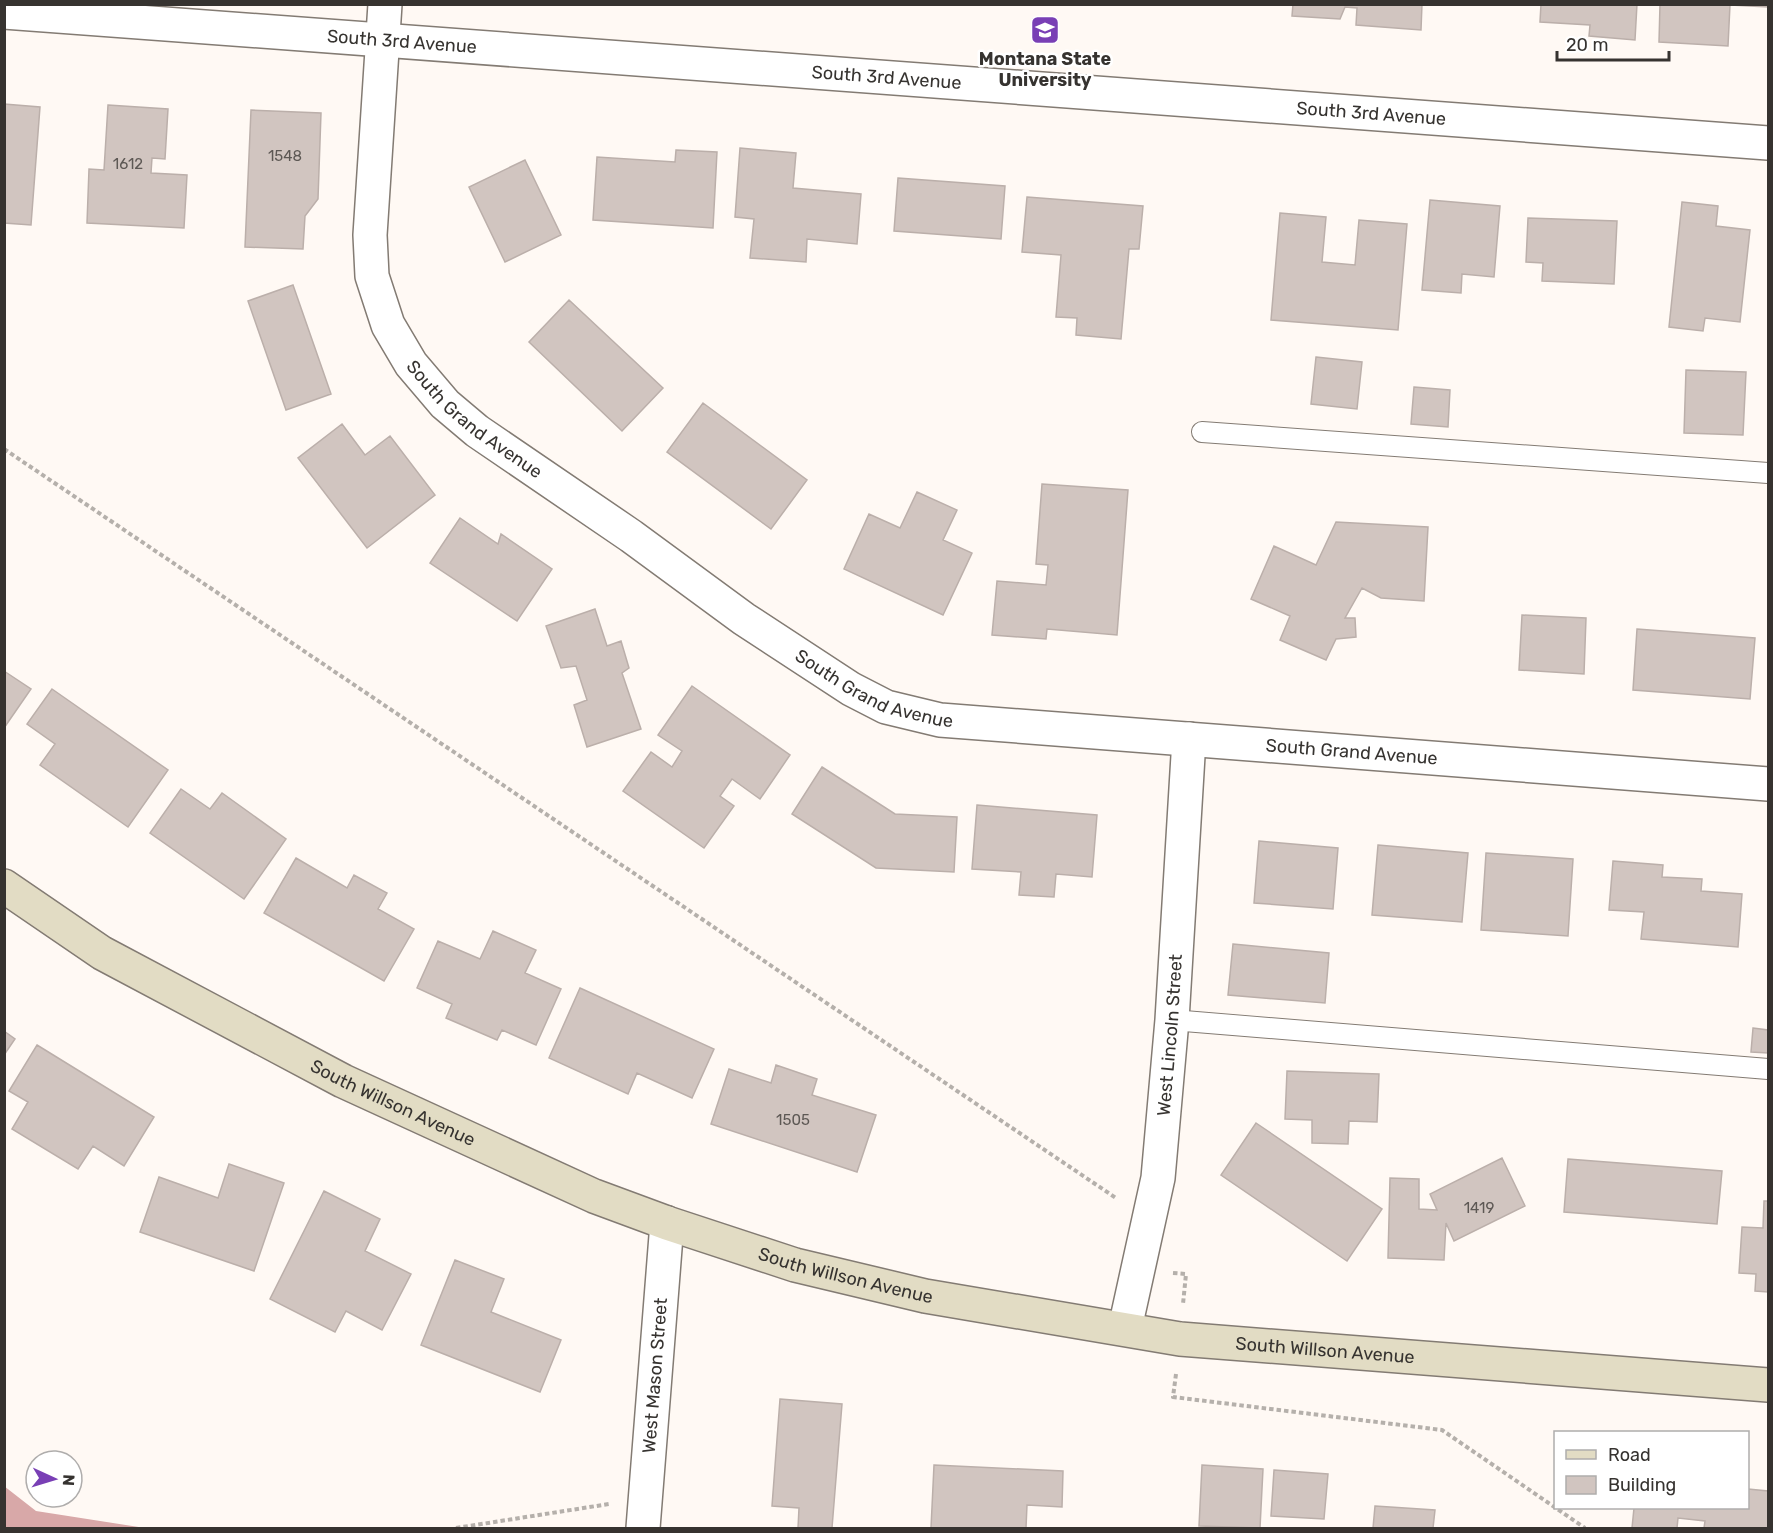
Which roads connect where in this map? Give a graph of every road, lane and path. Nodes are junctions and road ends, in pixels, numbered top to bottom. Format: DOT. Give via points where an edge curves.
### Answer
graph roads {
  1 [pos="385,4"];
  2 [pos="4,12"];
  3 [pos="383,41"];
  4 [pos="1768,143"];
  5 [pos="1202,432"];
  6 [pos="4,449"];
  7 [pos="1768,473"];
  8 [pos="1189,739"];
  9 [pos="1768,784"];
  10 [pos="4,886"];
  11 [pos="1172,1020"];
  12 [pos="1768,1069"];
  13 [pos="667,1223"];
  14 [pos="1144,1240"];
  15 [pos="1184,1298"];
  16 [pos="1125,1328"];
  17 [pos="1176,1373"];
  18 [pos="1768,1385"];
  19 [pos="1554,1507"];
  20 [pos="1557,1509"];
  21 [pos="644,1513"];
  22 [pos="456,1528"];
  23 [pos="1585,1528"];
  1 -- 3 [label="street, South Grand Avenue"];
  2 -- 3 [label="street, South 3rd Avenue"];
  3 -- 4 [label="street, South 3rd Avenue"];
  3 -- 8 [label="street, South Grand Avenue" via="370,235 372,276 388,325 411,364 445,404 477,431 744,619 885,707 940,720"];
  5 -- 7 [label="lane"];
  6 -- 14 [label="path" via="1116,1198"];
  8 -- 9 [label="street, South Grand Avenue"];
  8 -- 11 [label="street, West Lincoln Street"];
  10 -- 13 [label="main road, South Willson Avenue" via="102,953 343,1081 594,1196"];
  11 -- 12 [label="lane"];
  11 -- 14 [label="street, West Lincoln Street" via="1158,1178"];
  13 -- 16 [label="main road, South Willson Avenue" via="795,1265 925,1296"];
  13 -- 21 [label="street, West Mason Street"];
  14 -- 15 [label="path" via="1163,1272 1186,1274"];
  14 -- 16 [label="street, West Lincoln Street"];
  16 -- 18 [label="main road, South Willson Avenue" via="1180,1339"];
  17 -- 19 [label="path" via="1173,1397 1442,1430"];
  20 -- 23 [label="path"];
  21 -- 22 [label="path"];
}
